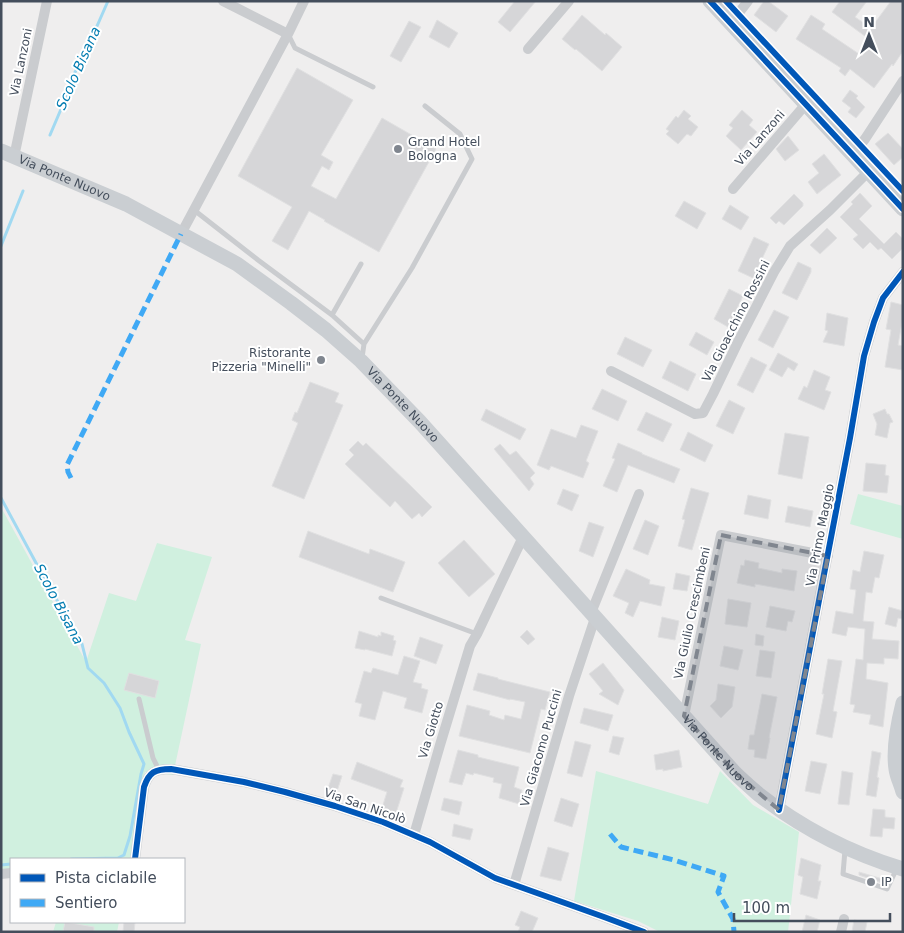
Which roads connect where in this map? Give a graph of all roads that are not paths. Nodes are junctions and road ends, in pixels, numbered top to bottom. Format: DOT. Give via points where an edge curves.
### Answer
graph roads {
  1 [pos="47,1"];
  2 [pos="222,1"];
  3 [pos="304,1"];
  4 [pos="569,1"];
  5 [pos="710,1"];
  6 [pos="748,1"];
  7 [pos="731,23"];
  8 [pos="288,34"];
  9 [pos="528,49"];
  10 [pos="903,81"];
  11 [pos="373,87"];
  12 [pos="806,104"];
  13 [pos="425,106"];
  14 [pos="8,154"];
  15 [pos="852,155"];
  16 [pos="868,172"];
  17 [pos="734,189"];
  18 [pos="903,209"];
  19 [pos="194,210"];
  20 [pos="181,234"];
  21 [pos="361,264"];
  22 [pos="903,272"];
  23 [pos="332,315"];
  24 [pos="364,344"];
  25 [pos="361,361"];
  26 [pos="612,371"];
  27 [pos="639,494"];
  28 [pos="523,537"];
  29 [pos="828,556"];
  30 [pos="381,598"];
  31 [pos="593,616"];
  32 [pos="477,634"];
  33 [pos="139,699"];
  34 [pos="903,702"];
  35 [pos="684,716"];
  36 [pos="159,770"];
  37 [pos="900,771"];
  38 [pos="903,792"];
  39 [pos="780,810"];
  40 [pos="414,835"];
  41 [pos="846,847"];
  42 [pos="135,858"];
  43 [pos="901,865"];
  44 [pos="514,886"];
  45 [pos="844,919"];
  46 [pos="644,932"];
  47 [pos="841,932"];
  1 -- 14 [label="street, Via Lanzoni"];
  2 -- 8 [label="street"];
  3 -- 8 [label="street"];
  4 -- 9 [label="street"];
  5 -- 7 [label="main road"];
  6 -- 7 [label="street"];
  7 -- 12 [label="main road"];
  8 -- 11 [label="lane" via="295,48"];
  8 -- 19 [label="street"];
  10 -- 15 [label="street"];
  12 -- 15 [label="main road"];
  12 -- 17 [label="street, Via Lanzoni"];
  13 -- 24 [label="lane" via="460,134 472,159 412,268"];
  14 -- 20 [label="main road, Via Ponte Nuovo" via="126,204"];
  15 -- 16 [label="main road"];
  16 -- 18 [label="main road"];
  16 -- 26 [label="street, Via Gioacchino Rossini" via="790,246 703,413 695,414"];
  19 -- 20 [label="street"];
  19 -- 23 [label="lane"];
  20 -- 25 [label="main road, Via Ponte Nuovo" via="237,264 326,330"];
  21 -- 23 [label="lane"];
  22 -- 29 [label="street, Via Primo Maggio" via="883,298 864,356"];
  23 -- 24 [label="lane"];
  24 -- 25 [label="lane"];
  25 -- 28 [label="main road, Via Ponte Nuovo"];
  27 -- 31 [label="street"];
  28 -- 31 [label="main road, Via Ponte Nuovo"];
  28 -- 32 [label="street, Via Giotto"];
  29 -- 35 [label="street, Via Giulio Crescimbeni" via="721,535"];
  29 -- 39 [label="street, Via Primo Maggio"];
  30 -- 32 [label="lane"];
  31 -- 35 [label="main road, Via Ponte Nuovo"];
  31 -- 44 [label="street, Via Giacomo Puccini"];
  32 -- 40 [label="street, Via Giotto" via="466,657"];
  33 -- 36 [label="lane" via="153,758"];
  34 -- 37 [label="main road" via="896,752"];
  35 -- 39 [label="main road, Via Ponte Nuovo" via="734,772"];
  36 -- 40 [label="street, Via San Nicolò" via="190,772 285,792 383,822"];
  36 -- 42 [label="street" via="146,779"];
  37 -- 38 [label="main road"];
  39 -- 41 [label="main road, Via Ponte Nuovo" via="814,832"];
  40 -- 44 [label="street, Via San Nicolò"];
  41 -- 43 [label="main road, Via Ponte Nuovo"];
  41 -- 43 [label="lane" via="842,874 887,889"];
  44 -- 46 [label="street, Via San Nicolò"];
  45 -- 47 [label="street"];
}
